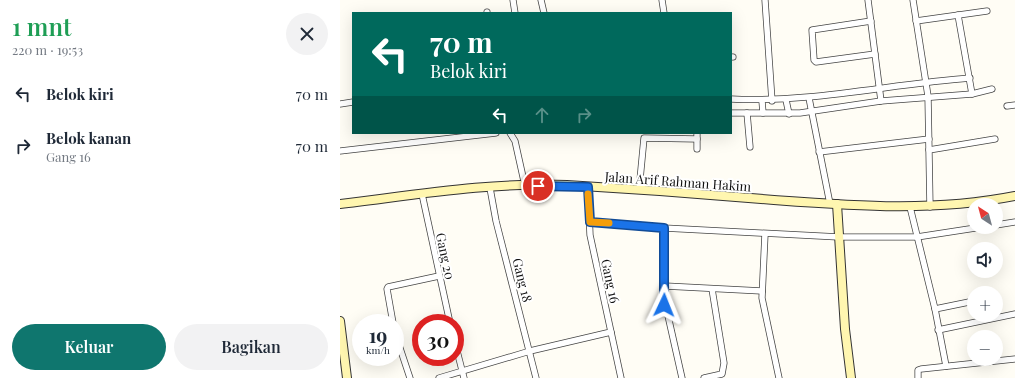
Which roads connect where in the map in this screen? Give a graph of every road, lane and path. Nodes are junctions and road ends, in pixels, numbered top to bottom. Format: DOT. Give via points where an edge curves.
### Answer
graph roads {
  1 [pos="513,0"];
  2 [pos="541,0"];
  3 [pos="662,0"];
  4 [pos="764,0"];
  5 [pos="868,0"];
  6 [pos="913,0"];
  7 [pos="987,11"];
  8 [pos="515,12"];
  9 [pos="544,12"];
  10 [pos="664,12"];
  11 [pos="958,15"];
  12 [pos="871,21"];
  13 [pos="916,22"];
  14 [pos="875,54"];
  15 [pos="970,78"];
  16 [pos="924,82"];
  17 [pos="880,87"];
  18 [pos="992,89"];
  19 [pos="972,94"];
  20 [pos="928,96"];
  21 [pos="809,98"];
  22 [pos="732,99"];
  23 [pos="786,100"];
  24 [pos="762,101"];
  25 [pos="772,101"];
  26 [pos="880,101"];
  27 [pos="352,102"];
  28 [pos="340,104"];
  29 [pos="1015,105"];
  30 [pos="1007,106"];
  31 [pos="811,111"];
  32 [pos="732,113"];
  33 [pos="747,113"];
  34 [pos="763,113"];
  35 [pos="789,114"];
  36 [pos="487,134"];
  37 [pos="511,134"];
  38 [pos="697,136"];
  39 [pos="995,138"];
  40 [pos="929,139"];
  41 [pos="750,147"];
  42 [pos="697,149"];
  43 [pos="929,150"];
  44 [pos="340,151"];
  45 [pos="819,152"];
  46 [pos="525,186"];
  47 [pos="588,187"];
  48 [pos="490,188"];
  49 [pos="639,190"];
  50 [pos="422,194"];
  51 [pos="1015,196"];
  52 [pos="340,204"];
  53 [pos="833,204"];
  54 [pos="910,207"];
  55 [pos="930,207"];
  56 [pos="590,222"];
  57 [pos="1015,222"];
  58 [pos="1003,224"];
  59 [pos="664,228"];
  60 [pos="967,229"];
  61 [pos="765,234"];
  62 [pos="839,237"];
  63 [pos="917,237"];
  64 [pos="439,276"];
  65 [pos="665,286"];
  66 [pos="712,289"];
  67 [pos="762,291"];
  68 [pos="967,302"];
  69 [pos="935,309"];
  70 [pos="391,314"];
  71 [pos="448,314"];
  72 [pos="1015,314"];
  73 [pos="340,321"];
  74 [pos="938,330"];
  75 [pos="611,332"];
  76 [pos="530,351"];
  77 [pos="1015,359"];
  78 [pos="404,360"];
  79 [pos="946,366"];
  80 [pos="463,375"];
  81 [pos="723,376"];
  82 [pos="347,378"];
  83 [pos="410,378"];
  84 [pos="439,378"];
  85 [pos="536,378"];
  86 [pos="621,378"];
  87 [pos="682,378"];
  88 [pos="704,378"];
  89 [pos="780,378"];
  90 [pos="851,378"];
  91 [pos="918,378"];
  1 -- 8 [label="street"];
  2 -- 9 [label="street"];
  3 -- 10 [label="street"];
  4 -- 25 [label="street"];
  5 -- 12 [label="street"];
  6 -- 13 [label="street"];
  7 -- 11 [label="street"];
  11 -- 13 [label="street"];
  11 -- 15 [label="street"];
  12 -- 14 [label="street"];
  12 -- 14 [label="street" via="812,30 814,60 816,62"];
  13 -- 16 [label="street"];
  14 -- 17 [label="street"];
  15 -- 16 [label="street"];
  15 -- 19 [label="street"];
  16 -- 17 [label="street"];
  16 -- 20 [label="street"];
  17 -- 21 [label="street"];
  17 -- 26 [label="street"];
  18 -- 19 [label="street"];
  19 -- 20 [label="street"];
  20 -- 26 [label="street"];
  20 -- 40 [label="street"];
  21 -- 23 [label="street"];
  21 -- 31 [label="street"];
  22 -- 24 [label="street"];
  23 -- 25 [label="street"];
  23 -- 35 [label="street"];
  24 -- 25 [label="street"];
  24 -- 34 [label="street"];
  26 -- 31 [label="street"];
  27 -- 28 [label="street"];
  29 -- 30 [label="street"];
  31 -- 35 [label="street"];
  31 -- 45 [label="street"];
  32 -- 33 [label="street"];
  33 -- 34 [label="street"];
  33 -- 41 [label="street"];
  34 -- 35 [label="street"];
  36 -- 44 [label="street"];
  37 -- 46 [label="street" via="515,141"];
  38 -- 42 [label="street"];
  38 -- 49 [label="street" via="643,139"];
  39 -- 43 [label="street"];
  40 -- 43 [label="street"];
  40 -- 45 [label="street"];
  43 -- 55 [label="street"];
  45 -- 53 [label="street"];
  46 -- 47 [label="main road, Jalan Arif Rahman Hakim"];
  46 -- 48 [label="main road, Jalan Arif Rahman Hakim"];
  47 -- 49 [label="main road, Jalan Arif Rahman Hakim"];
  47 -- 56 [label="street, Gang 16"];
  48 -- 50 [label="main road, Jalan Arif Rahman Hakim"];
  48 -- 76 [label="street, Gang 18" via="496,222"];
  49 -- 53 [label="main road, Jalan Arif Rahman Hakim"];
  50 -- 52 [label="main road, Jalan Arif Rahman Hakim"];
  50 -- 64 [label="street, Gang 20"];
  51 -- 55 [label="main road, Jalan Arif Rahman Hakim"];
  53 -- 54 [label="main road, Jalan Arif Rahman Hakim"];
  53 -- 62 [label="main road"];
  54 -- 55 [label="main road, Jalan Arif Rahman Hakim"];
  54 -- 63 [label="street"];
  56 -- 59 [label="street"];
  56 -- 75 [label="street, Gang 16" via="590,235"];
  57 -- 58 [label="street"];
  59 -- 61 [label="street"];
  59 -- 65 [label="street"];
  60 -- 63 [label="street"];
  61 -- 62 [label="street"];
  61 -- 67 [label="street"];
  62 -- 63 [label="street"];
  62 -- 90 [label="main road"];
  63 -- 69 [label="street"];
  64 -- 70 [label="street" via="388,287"];
  64 -- 71 [label="street, Gang 20"];
  65 -- 66 [label="street"];
  65 -- 87 [label="street" via="664,305"];
  66 -- 67 [label="street"];
  66 -- 81 [label="street" via="724,356"];
  67 -- 89 [label="street"];
  68 -- 69 [label="street"];
  69 -- 74 [label="street"];
  72 -- 74 [label="street"];
  73 -- 82 [label="main road"];
  74 -- 79 [label="street"];
  75 -- 76 [label="street"];
  75 -- 86 [label="street, Gang 16"];
  76 -- 80 [label="street"];
  76 -- 85 [label="street, Gang 18"];
  77 -- 79 [label="street"];
  78 -- 83 [label="street"];
  79 -- 91 [label="street" via="920,369"];
  80 -- 84 [label="street"];
  81 -- 88 [label="street"];
}
